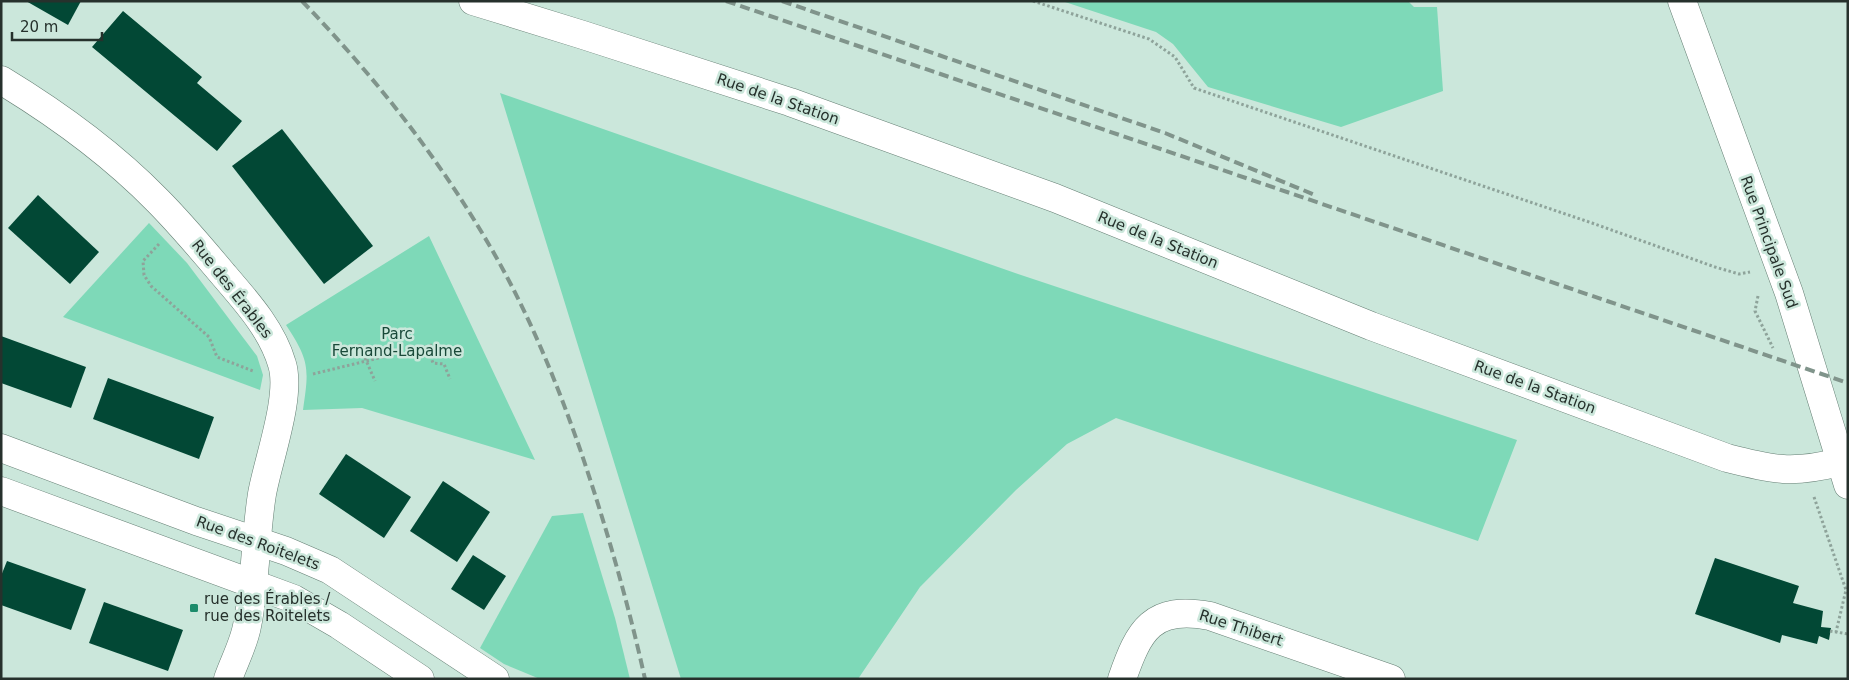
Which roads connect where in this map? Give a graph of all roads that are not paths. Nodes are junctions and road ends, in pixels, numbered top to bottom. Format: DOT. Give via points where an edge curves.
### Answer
graph roads {
  1 [pos="473,1"];
  2 [pos="1682,1"];
  3 [pos="1,80"];
  4 [pos="1,448"];
  5 [pos="1844,473"];
  6 [pos="1,491"];
  7 [pos="257,541"];
  8 [pos="252,583"];
  9 [pos="228,679"];
  10 [pos="420,679"];
  11 [pos="495,679"];
  12 [pos="1122,679"];
  13 [pos="1391,679"];
  1 -- 5 [label="street, Rue de la Station" via="790,102 1046,195 1371,326 1727,458 1764,468"];
  2 -- 5 [label="street, Rue Principale Sud" via="1789,293"];
  3 -- 7 [label="street, Rue des Érables" via="64,121 156,198 235,289 272,340 283,365 285,385 262,494"];
  4 -- 7 [label="street, Rue des Roitelets"];
  6 -- 8 [label="street"];
  7 -- 8 [label="street, Rue des Érables"];
  7 -- 11 [label="street, Rue des Roitelets" via="330,570"];
  8 -- 9 [label="street, Rue des Érables" via="247,627"];
  8 -- 10 [label="street" via="320,613"];
  12 -- 13 [label="street, Rue Thibert" via="1130,654 1146,628 1172,614 1191,612"];
}
